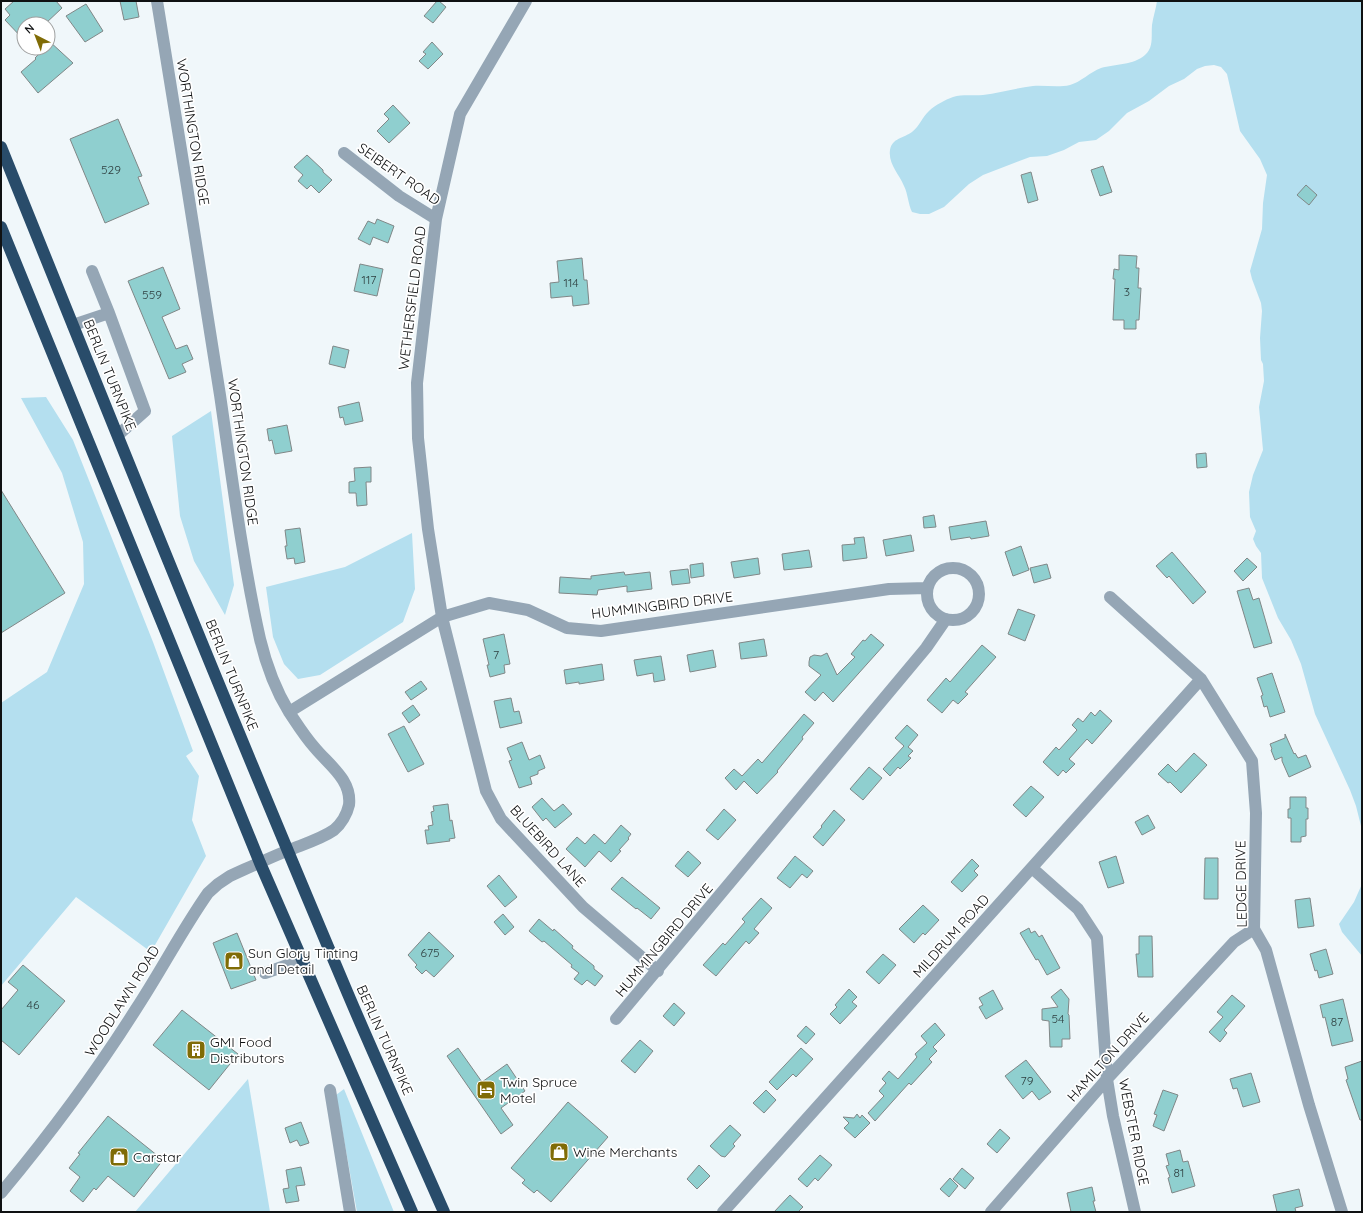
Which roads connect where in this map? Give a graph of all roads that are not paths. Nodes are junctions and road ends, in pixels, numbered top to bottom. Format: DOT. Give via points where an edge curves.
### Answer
graph roads {
  1 [pos="157,1"];
  2 [pos="526,1"];
  3 [pos="1,147"];
  4 [pos="344,154"];
  5 [pos="436,219"];
  6 [pos="1,227"];
  7 [pos="92,271"];
  8 [pos="109,313"];
  9 [pos="73,325"];
  10 [pos="118,435"];
  11 [pos="927,588"];
  12 [pos="1110,597"];
  13 [pos="442,617"];
  14 [pos="946,619"];
  15 [pos="1201,679"];
  16 [pos="289,712"];
  17 [pos="288,850"];
  18 [pos="260,863"];
  19 [pos="1032,868"];
  20 [pos="1254,929"];
  21 [pos="302,960"];
  22 [pos="658,971"];
  23 [pos="265,973"];
  24 [pos="616,1019"];
  25 [pos="1108,1079"];
  26 [pos="330,1090"];
  27 [pos="1,1193"];
  28 [pos="350,1212"];
  29 [pos="412,1212"];
  30 [pos="444,1212"];
  31 [pos="723,1212"];
  32 [pos="991,1212"];
  33 [pos="1135,1212"];
  34 [pos="1342,1212"];
  1 -- 16 [label="street, WORTHINGTON RIDGE" via="241,541 263,652"];
  2 -- 5 [label="street, WETHERSFIELD ROAD" via="460,114"];
  3 -- 9 [label="highway, BERLIN TURNPIKE"];
  4 -- 5 [label="street, SEIBERT ROAD" via="399,196"];
  5 -- 13 [label="street, WETHERSFIELD ROAD" via="417,399 418,438 428,529"];
  6 -- 18 [label="highway"];
  7 -- 8 [label="street"];
  8 -- 9 [label="street"];
  8 -- 10 [label="street" via="145,412"];
  9 -- 10 [label="highway, BERLIN TURNPIKE"];
  10 -- 17 [label="highway, BERLIN TURNPIKE"];
  11 -- 13 [label="street, HUMMINGBIRD DRIVE" via="889,588 601,631 567,628 528,610 489,602"];
  11 -- 14 [label="street" via="927,599 931,608"];
  11 -- 14 [label="street" via="934,575 949,568 964,570 975,580 979,596 974,608 961,618"];
  12 -- 15 [label="street, LEDGE DRIVE"];
  13 -- 16 [label="street, HUMMINGBIRD DRIVE"];
  13 -- 22 [label="street, BLUEBIRD LANE" via="486,791 501,819 583,907"];
  14 -- 22 [label="street, HUMMINGBIRD DRIVE" via="926,648"];
  15 -- 19 [label="street, MILDRUM ROAD"];
  15 -- 20 [label="street, LEDGE DRIVE" via="1252,761 1256,813"];
  16 -- 17 [label="street, WORTHINGTON RIDGE" via="302,732 343,779 348,791 349,805 344,818 335,829"];
  17 -- 18 [label="street, WOODLAWN ROAD"];
  17 -- 30 [label="highway, BERLIN TURNPIKE"];
  18 -- 21 [label="highway"];
  18 -- 27 [label="street, WOODLAWN ROAD" via="230,876 208,893 104,1058 68,1110"];
  19 -- 25 [label="street, WEBSTER RIDGE" via="1078,909 1097,938"];
  19 -- 31 [label="street, MILDRUM ROAD"];
  20 -- 25 [label="street, HAMILTON DRIVE" via="1234,942"];
  20 -- 34 [label="street, LEDGE DRIVE" via="1266,950 1308,1105"];
  21 -- 23 [label="street"];
  21 -- 29 [label="highway"];
  22 -- 24 [label="street, HUMMINGBIRD DRIVE"];
  25 -- 32 [label="street, HAMILTON DRIVE"];
  25 -- 33 [label="street, WEBSTER RIDGE" via="1112,1116"];
  26 -- 28 [label="street"];
}
